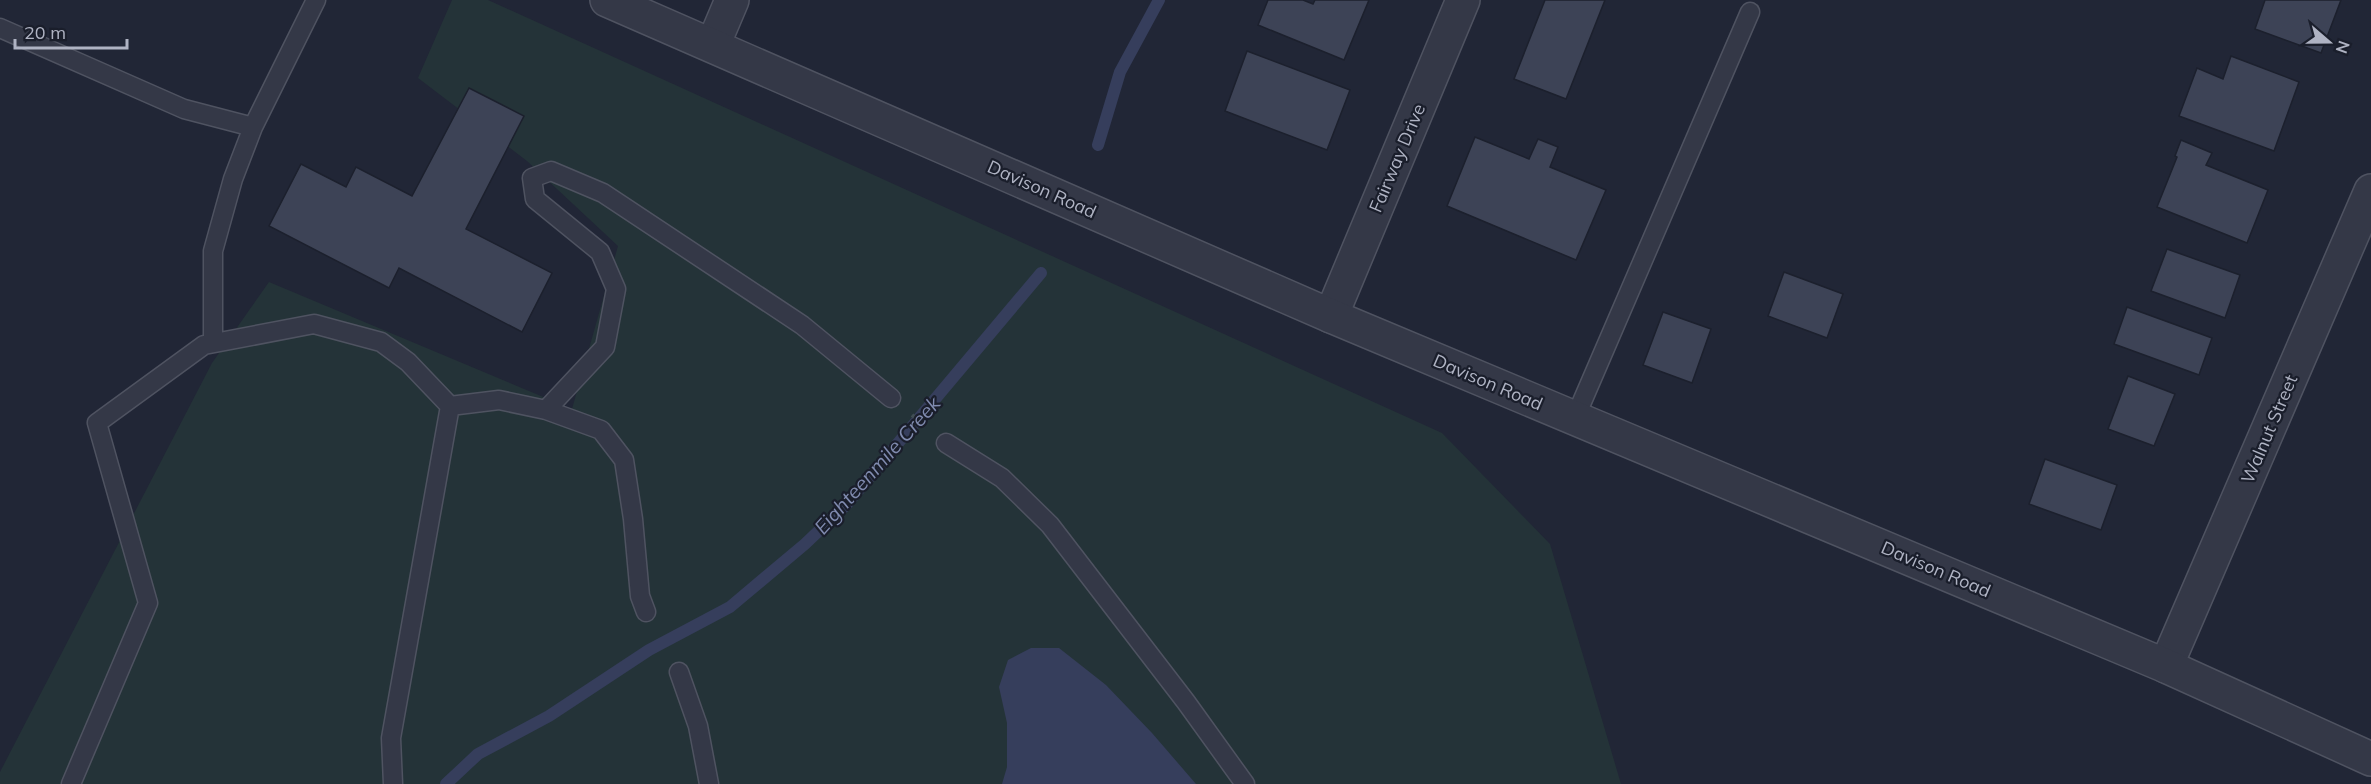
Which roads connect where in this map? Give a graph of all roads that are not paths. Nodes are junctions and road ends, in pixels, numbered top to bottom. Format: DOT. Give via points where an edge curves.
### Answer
graph roads {
  1 [pos="316,0"];
  2 [pos="607,0"];
  3 [pos="732,0"];
  4 [pos="1463,0"];
  5 [pos="1750,12"];
  6 [pos="0,28"];
  7 [pos="713,45"];
  8 [pos="253,127"];
  9 [pos="2371,191"];
  10 [pos="1331,316"];
  11 [pos="213,343"];
  12 [pos="891,398"];
  13 [pos="450,406"];
  14 [pos="546,410"];
  15 [pos="1575,418"];
  16 [pos="946,443"];
  17 [pos="646,612"];
  18 [pos="2166,666"];
  19 [pos="679,672"];
  20 [pos="2371,759"];
  21 [pos="71,784"];
  22 [pos="393,784"];
  23 [pos="710,784"];
  24 [pos="1245,784"];
  1 -- 8 [label="lane"];
  2 -- 7 [label="street, Davison Road"];
  3 -- 7 [label="street"];
  4 -- 10 [label="street, Fairway Drive"];
  5 -- 15 [label="lane"];
  6 -- 8 [label="lane" via="184,109"];
  7 -- 10 [label="street, Davison Road"];
  8 -- 11 [label="lane" via="233,179 213,251"];
  9 -- 18 [label="street, Walnut Street"];
  10 -- 15 [label="street, Davison Road"];
  11 -- 13 [label="lane" via="314,324 381,342 408,362"];
  11 -- 21 [label="lane" via="204,345 97,423 148,603"];
  12 -- 14 [label="lane" via="802,325 603,193 551,171 532,178 535,199 600,252 616,289 605,347"];
  13 -- 14 [label="lane" via="499,400"];
  13 -- 22 [label="lane" via="391,738"];
  14 -- 17 [label="lane" via="601,430 624,460 640,596"];
  15 -- 18 [label="street, Davison Road"];
  16 -- 24 [label="lane" via="1002,478 1050,525"];
  18 -- 20 [label="street, Davison Road"];
  19 -- 23 [label="lane" via="698,726"];
}
